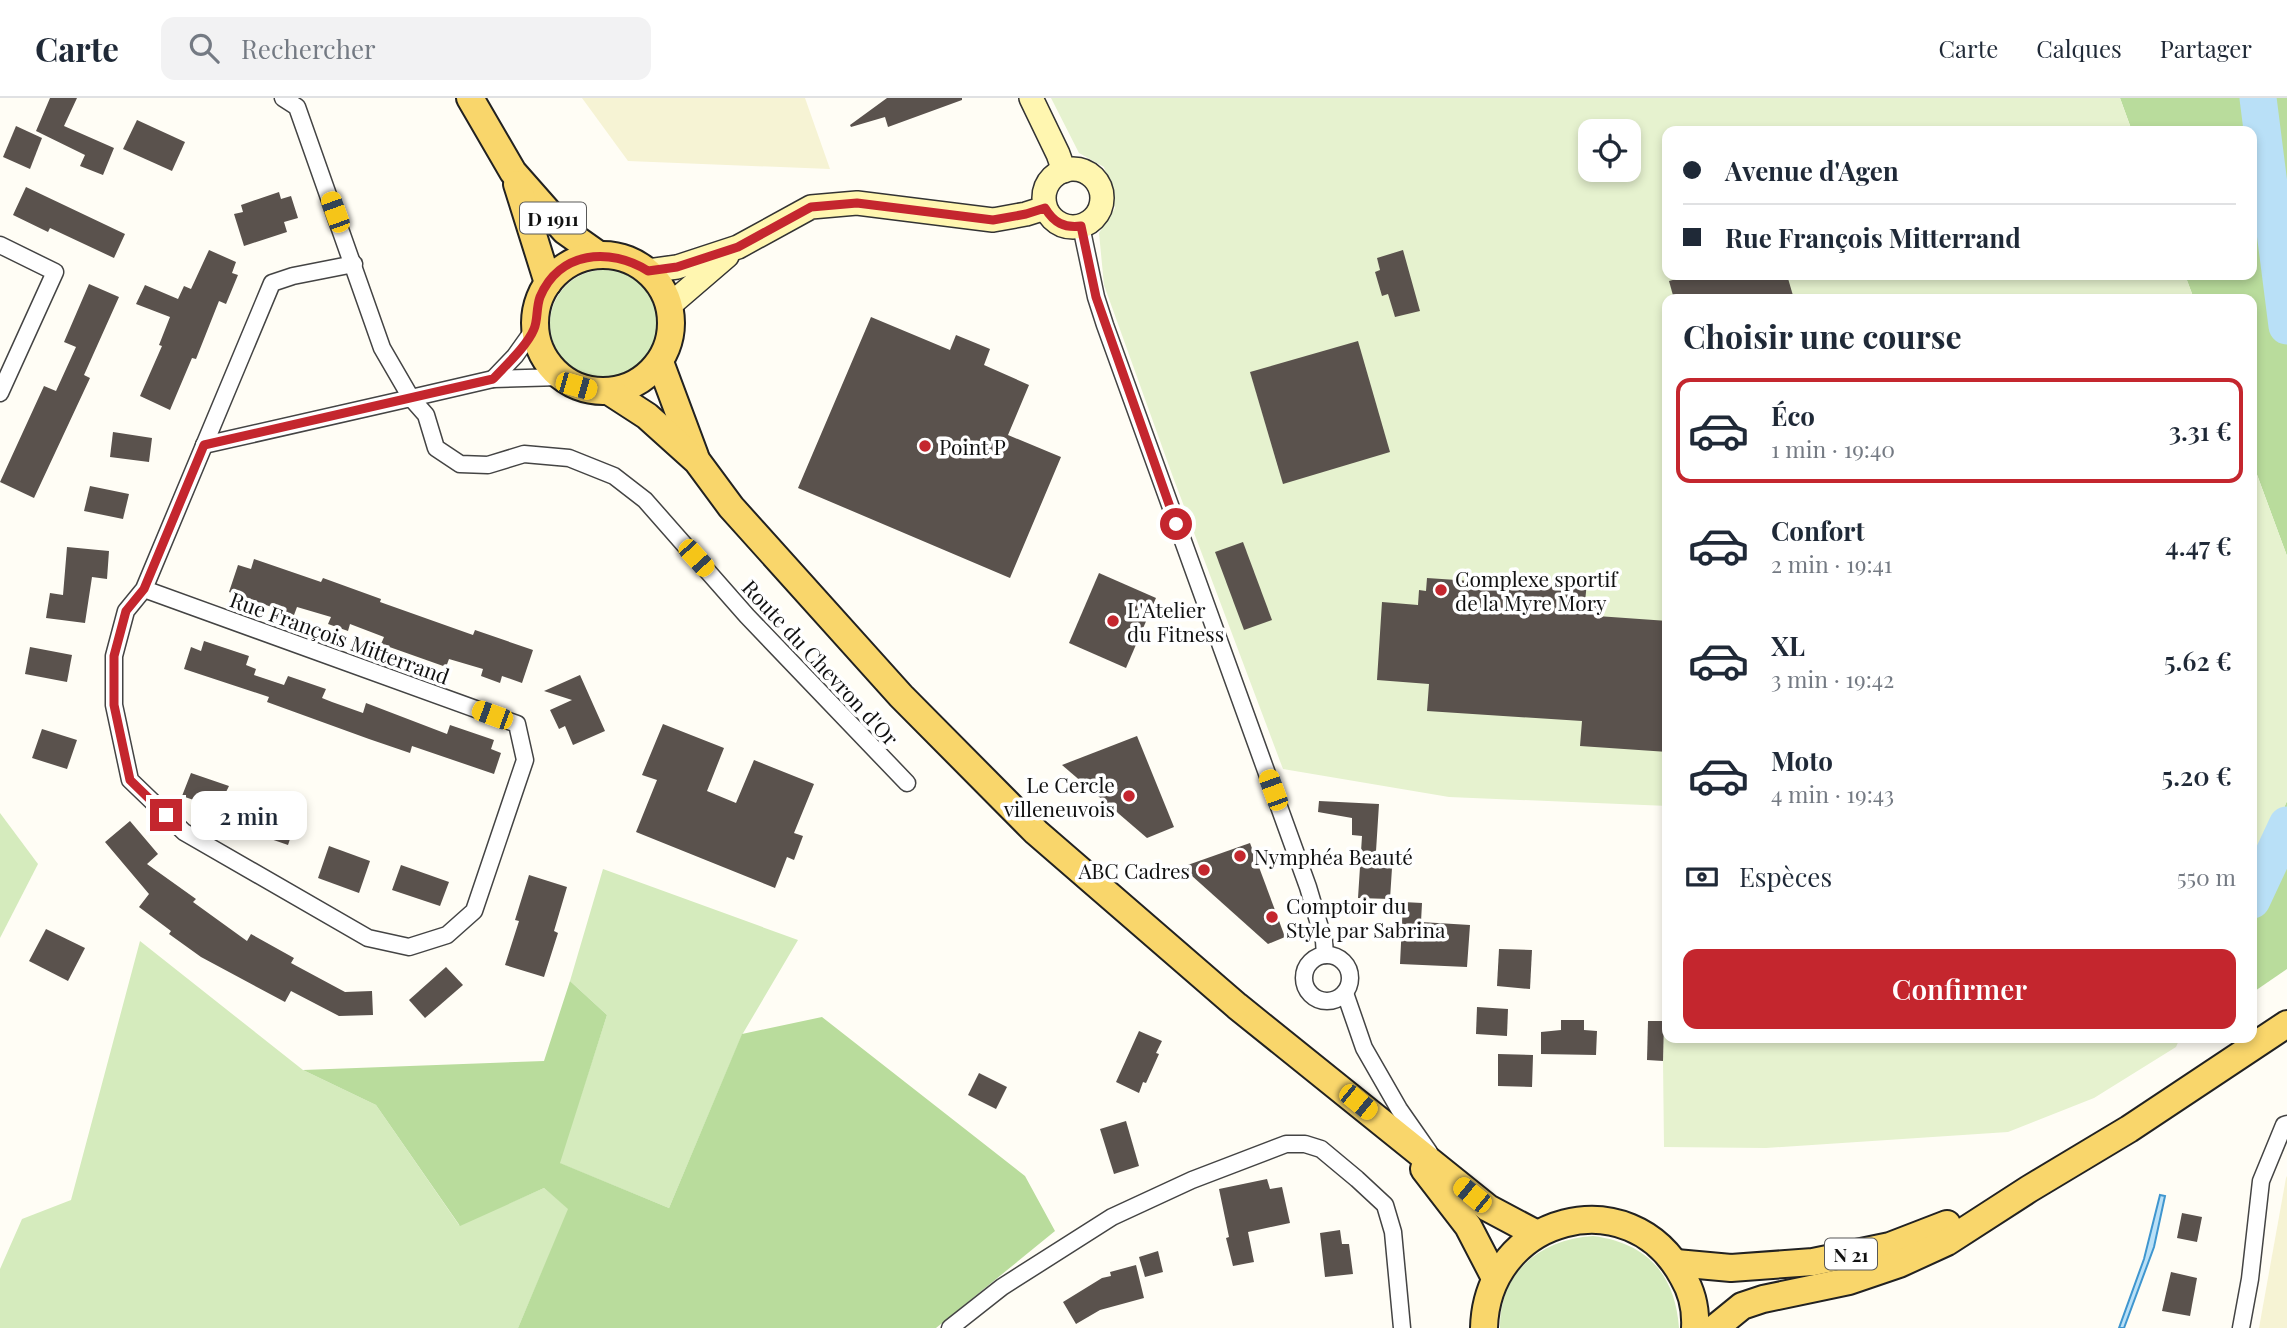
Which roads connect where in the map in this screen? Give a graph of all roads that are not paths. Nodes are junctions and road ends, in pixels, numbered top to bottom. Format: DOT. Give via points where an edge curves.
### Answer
graph roads {
  1 [pos="283,98"];
  2 [pos="470,98"];
  3 [pos="1031,98"];
  4 [pos="1063,171"];
  5 [pos="513,172"];
  6 [pos="1045,208"];
  7 [pos="1081,226"];
  8 [pos="0,245"];
  9 [pos="738,247"];
  10 [pos="599,255"];
  11 [pos="354,264"];
  12 [pos="648,271"];
  13 [pos="548,283"];
  14 [pos="670,305"];
  15 [pos="535,328"];
  16 [pos="660,362"];
  17 [pos="561,377"];
  18 [pos="493,379"];
  19 [pos="610,392"];
  20 [pos="0,393"];
  21 [pos="411,398"];
  22 [pos="204,445"];
  23 [pos="697,461"];
  24 [pos="144,589"];
  25 [pos="907,783"];
  26 [pos="1325,956"];
  27 [pos="1345,993"];
  28 [pos="2287,1024"];
  29 [pos="2287,1046"];
  30 [pos="2285,1124"];
  31 [pos="2129,1129"];
  32 [pos="1395,1131"];
  33 [pos="1440,1169"];
  34 [pos="2017,1197"];
  35 [pos="1537,1234"];
  36 [pos="1676,1264"];
  37 [pos="1495,1278"];
  38 [pos="950,1328"];
  39 [pos="1402,1328"];
  40 [pos="1484,1328"];
  41 [pos="1695,1328"];
  42 [pos="1715,1328"];
  43 [pos="2241,1328"];
  1 -- 11 [label="street, Route du Chevron d'Or" via="297,107"];
  2 -- 5 [label="main road, D 1911"];
  3 -- 4 [label="main road"];
  4 -- 6 [label="main road" via="1049,181"];
  4 -- 7 [label="main road" via="1073,169 1091,176 1101,192 1100,209"];
  5 -- 10 [label="main road, D 1911" via="565,232"];
  5 -- 13 [label="main road, D 1911"];
  6 -- 7 [label="main road" via="1063,226"];
  6 -- 9 [label="main road" via="993,220 857,203 811,207"];
  7 -- 26 [label="street" via="1105,325 1308,887"];
  8 -- 20 [label="street" via="55,272"];
  9 -- 12 [label="main road" via="677,267"];
  9 -- 14 [label="main road"];
  10 -- 12 [label="main road" via="617,256"];
  10 -- 13 [label="main road" via="580,259"];
  11 -- 21 [label="street, Route du Chevron d'Or" via="382,348"];
  11 -- 22 [label="street, Rue François Mitterrand" via="272,283"];
  12 -- 14 [label="main road"];
  13 -- 15 [label="main road" via="540,296"];
  14 -- 16 [label="main road" via="669,345"];
  15 -- 17 [label="main road" via="539,347"];
  15 -- 18 [label="street"];
  16 -- 19 [label="main road" via="646,377"];
  16 -- 23 [label="main road"];
  17 -- 18 [label="street"];
  17 -- 19 [label="main road" via="592,391"];
  18 -- 21 [label="street"];
  19 -- 23 [label="main road" via="647,416"];
  21 -- 22 [label="street"];
  21 -- 25 [label="street, Route du Chevron d'Or" via="426,415 436,448 460,464 488,464 524,454 569,458 614,476 635,492"];
  22 -- 24 [label="street, Rue François Mitterrand"];
  23 -- 32 [label="main road" via="731,507 901,696 1036,832 1237,1006"];
  24 -- 24 [label="street, Rue François Mitterrand" via="126,611 114,656 114,705 130,780 184,832 368,938 409,947 446,936 474,911 525,760 517,724"];
  26 -- 27 [label="street" via="1345,964 1350,978"];
  26 -- 27 [label="street" via="1308,966 1306,985 1319,999 1329,1001"];
  27 -- 33 [label="street" via="1364,1048"];
  28 -- 31 [label="main road, N 21"];
  29 -- 31 [label="main road, N 21"];
  30 -- 43 [label="street" via="2261,1181"];
  31 -- 34 [label="main road, N 21"];
  32 -- 33 [label="main road"];
  32 -- 37 [label="main road" via="1468,1226"];
  33 -- 35 [label="main road" via="1489,1208"];
  34 -- 36 [label="main road, N 21" via="1890,1246 1813,1262 1731,1268"];
  34 -- 42 [label="main road, N 21" via="1947,1242 1899,1264 1849,1281 1763,1298 1742,1306"];
  35 -- 36 [label="main road" via="1563,1223 1591,1219 1623,1225 1653,1240"];
  35 -- 37 [label="main road" via="1513,1253"];
  36 -- 41 [label="main road" via="1690,1289"];
  37 -- 40 [label="main road"];
  38 -- 39 [label="street" via="1002,1287 1112,1217 1286,1144 1305,1144 1321,1149 1385,1205 1393,1232"];
}
